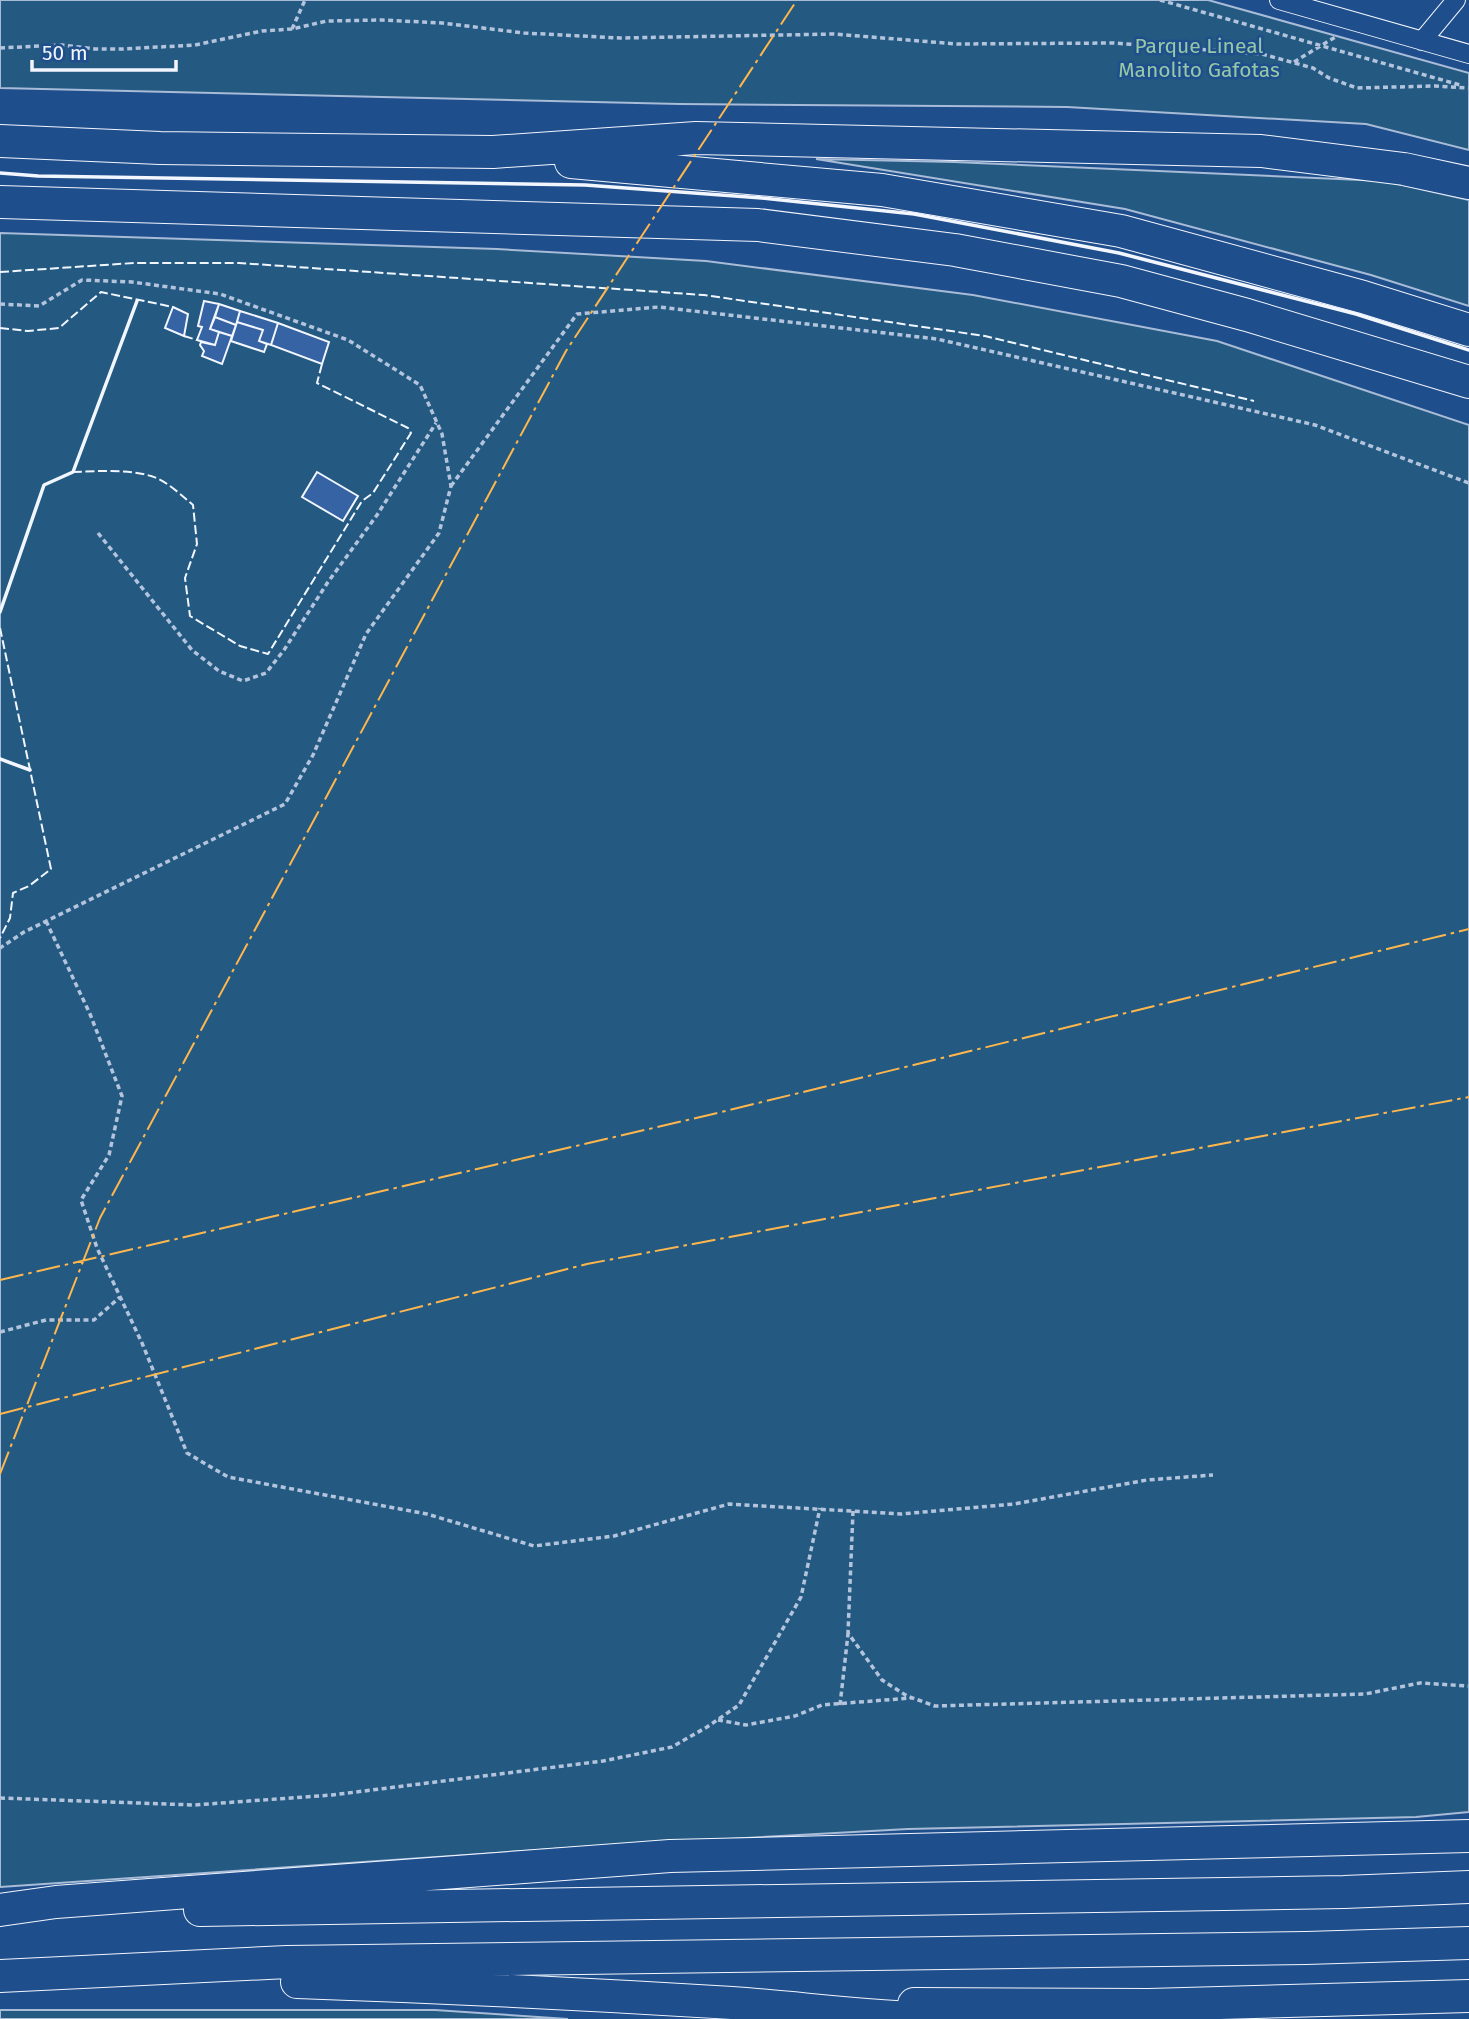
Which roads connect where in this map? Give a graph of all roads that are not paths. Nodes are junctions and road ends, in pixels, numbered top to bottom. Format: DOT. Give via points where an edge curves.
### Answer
graph roads {
  1 [pos="1279,0"];
  2 [pos="1456,0"];
  3 [pos="1422,41"];
  4 [pos="1469,54"];
  5 [pos="0,141"];
  6 [pos="493,152"];
  7 [pos="1469,183"];
  8 [pos="0,202"];
  9 [pos="1247,315"];
  10 [pos="1469,330"];
  11 [pos="1469,382"];
  12 [pos="1469,402"];
  13 [pos="1469,1826"];
  14 [pos="1469,1836"];
  15 [pos="1317,1839"];
  16 [pos="1469,1887"];
  17 [pos="0,1910"];
  18 [pos="0,1916"];
  19 [pos="1469,1943"];
  20 [pos="0,1976"];
  21 [pos="0,1986"];
  22 [pos="1469,1996"];
  23 [pos="744,2004"];
  24 [pos="938,2019"];
  1 -- 3 [label="street"];
  2 -- 3 [label="street"];
  3 -- 4 [label="street"];
  5 -- 6 [label="highway"];
  6 -- 7 [label="highway" via="696,138 1261,151 1404,169"];
  6 -- 10 [label="highway" via="882,190 1121,231"];
  8 -- 9 [label="highway" via="758,225 954,250 1121,281"];
  9 -- 11 [label="highway"];
  9 -- 12 [label="highway" via="1307,348"];
  13 -- 15 [label="highway"];
  14 -- 15 [label="highway"];
  15 -- 17 [label="highway" via="670,1856"];
  16 -- 18 [label="highway"];
  19 -- 20 [label="highway" via="287,1962"];
  21 -- 23 [label="highway" via="295,1982"];
  22 -- 23 [label="highway" via="1149,2005"];
  23 -- 24 [label="highway"];
}
